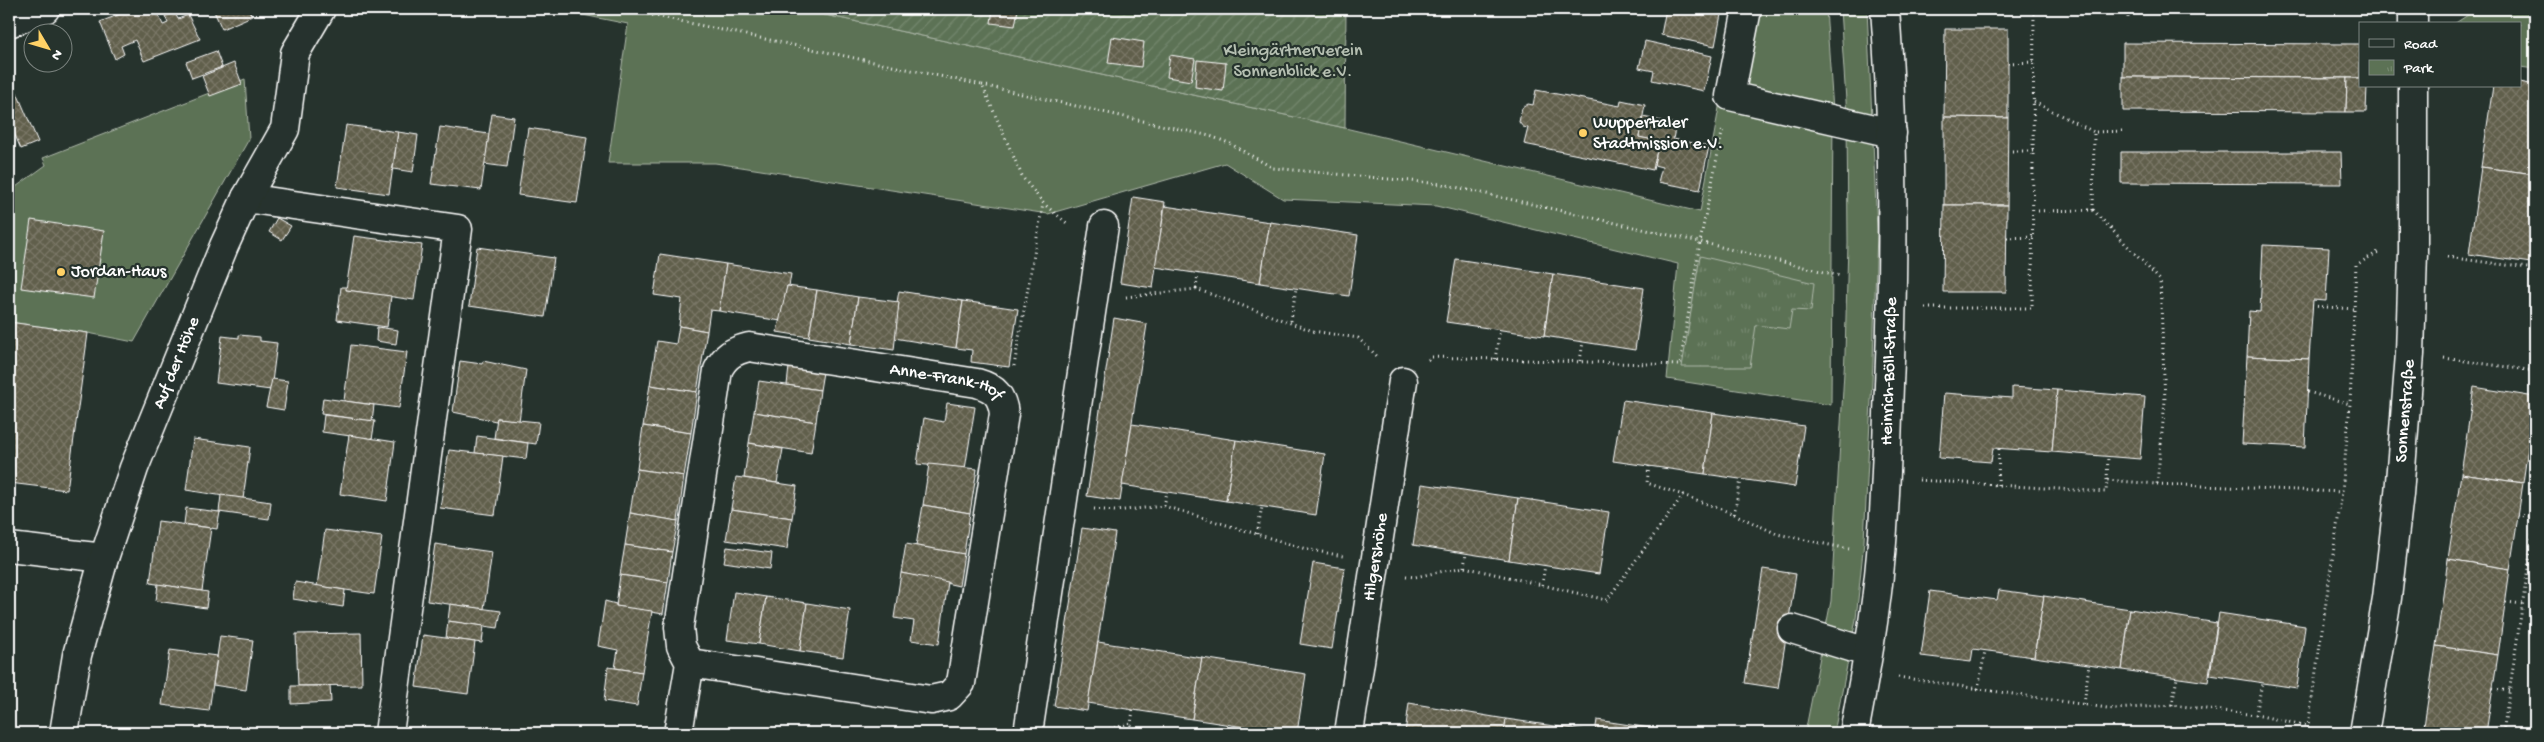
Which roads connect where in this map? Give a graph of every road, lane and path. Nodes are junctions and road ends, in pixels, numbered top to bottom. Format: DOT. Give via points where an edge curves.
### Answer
graph roads {
  1 [pos="45,9"];
  2 [pos="623,9"];
  3 [pos="1747,9"];
  4 [pos="1885,9"];
  5 [pos="2034,9"];
  6 [pos="2094,9"];
  7 [pos="2413,9"];
  8 [pos="316,11"];
  9 [pos="2128,19"];
  10 [pos="2413,22"];
  11 [pos="9,23"];
  12 [pos="2034,62"];
  13 [pos="2008,63"];
  14 [pos="982,84"];
  15 [pos="2413,88"];
  16 [pos="1730,96"];
  17 [pos="2034,102"];
  18 [pos="2094,132"];
  19 [pos="2124,132"];
  20 [pos="1892,133"];
  21 [pos="2007,151"];
  22 [pos="2034,151"];
  23 [pos="246,198"];
  24 [pos="1044,204"];
  25 [pos="2034,210"];
  26 [pos="2093,210"];
  27 [pos="2033,237"];
  28 [pos="2007,238"];
  29 [pos="1102,239"];
  30 [pos="1700,242"];
  31 [pos="2413,242"];
  32 [pos="2535,269"];
  33 [pos="1198,273"];
  34 [pos="1840,276"];
  35 [pos="1296,288"];
  36 [pos="1196,289"];
  37 [pos="1093,300"];
  38 [pos="2312,306"];
  39 [pos="1891,308"];
  40 [pos="2354,309"];
  41 [pos="1291,321"];
  42 [pos="1500,330"];
  43 [pos="1583,342"];
  44 [pos="2410,354"];
  45 [pos="1495,359"];
  46 [pos="1580,361"];
  47 [pos="2535,371"];
  48 [pos="1403,381"];
  49 [pos="2308,392"];
  50 [pos="1003,400"];
  51 [pos="2350,404"];
  52 [pos="1999,448"];
  53 [pos="2108,456"];
  54 [pos="1649,466"];
  55 [pos="1886,478"];
  56 [pos="1741,480"];
  57 [pos="2107,480"];
  58 [pos="2157,484"];
  59 [pos="1998,485"];
  60 [pos="1167,492"];
  61 [pos="2342,492"];
  62 [pos="1682,495"];
  63 [pos="1062,506"];
  64 [pos="1164,506"];
  65 [pos="1262,506"];
  66 [pos="1734,514"];
  67 [pos="2518,516"];
  68 [pos="2535,517"];
  69 [pos="2535,522"];
  70 [pos="1257,534"];
  71 [pos="9,548"];
  72 [pos="1466,554"];
  73 [pos="1881,554"];
  74 [pos="104,558"];
  75 [pos="2529,559"];
  76 [pos="2535,560"];
  77 [pos="1545,566"];
  78 [pos="1375,567"];
  79 [pos="1464,567"];
  80 [pos="1542,585"];
  81 [pos="2506,602"];
  82 [pos="2523,604"];
  83 [pos="1792,630"];
  84 [pos="1985,651"];
  85 [pos="1866,662"];
  86 [pos="690,663"];
  87 [pos="2089,665"];
  88 [pos="2177,678"];
  89 [pos="2262,683"];
  90 [pos="1978,689"];
  91 [pos="2493,690"];
  92 [pos="2510,691"];
  93 [pos="2084,704"];
  94 [pos="2172,705"];
  95 [pos="1133,710"];
  96 [pos="2256,715"];
  97 [pos="1131,724"];
  98 [pos="1237,726"];
  99 [pos="2308,726"];
  100 [pos="64,733"];
  101 [pos="389,733"];
  102 [pos="678,733"];
  103 [pos="1028,733"];
  104 [pos="1090,733"];
  105 [pos="1134,733"];
  106 [pos="1236,733"];
  107 [pos="1349,733"];
  108 [pos="1854,733"];
  109 [pos="2307,733"];
  110 [pos="2364,733"];
  111 [pos="2504,733"];
  1 -- 11 [label="street"];
  2 -- 14 [label="path"];
  3 -- 16 [label="street"];
  4 -- 20 [label="street, Heinrich-Böll-Straße"];
  5 -- 12 [label="path"];
  6 -- 9 [label="path" via="2128,12"];
  7 -- 10 [label="street"];
  8 -- 23 [label="street, Auf der Höhe" via="296,53 285,129"];
  12 -- 13 [label="path"];
  12 -- 17 [label="path"];
  14 -- 24 [label="path" via="1023,178"];
  14 -- 30 [label="path" via="1210,136 1273,168 1442,184"];
  15 -- 31 [label="street, Sonnenstraße"];
  16 -- 20 [label="street"];
  16 -- 30 [label="path"];
  17 -- 18 [label="path"];
  17 -- 22 [label="path"];
  18 -- 19 [label="path"];
  18 -- 26 [label="path"];
  20 -- 39 [label="street, Heinrich-Böll-Straße"];
  21 -- 22 [label="path"];
  22 -- 25 [label="path"];
  23 -- 74 [label="street, Auf der Höhe" via="134,468"];
  23 -- 101 [label="street" via="458,229"];
  24 -- 29 [label="path"];
  24 -- 50 [label="path" via="1010,390"];
  25 -- 26 [label="path"];
  25 -- 27 [label="path"];
  26 -- 58 [label="path" via="2160,280 2165,401"];
  27 -- 28 [label="path"];
  27 -- 39 [label="path" via="2032,308"];
  29 -- 37 [label="street"];
  30 -- 34 [label="path"];
  30 -- 46 [label="path" via="1680,365"];
  31 -- 32 [label="path"];
  31 -- 40 [label="path" via="2356,265"];
  31 -- 44 [label="street, Sonnenstraße"];
  33 -- 36 [label="path"];
  35 -- 41 [label="path"];
  36 -- 37 [label="path"];
  36 -- 41 [label="path"];
  37 -- 63 [label="street"];
  38 -- 40 [label="path"];
  39 -- 55 [label="street, Heinrich-Böll-Straße"];
  40 -- 51 [label="path"];
  41 -- 48 [label="path" via="1313,331 1358,338"];
  42 -- 45 [label="path"];
  43 -- 46 [label="path"];
  44 -- 47 [label="path"];
  44 -- 110 [label="street, Sonnenstraße" via="2387,598"];
  45 -- 46 [label="path"];
  45 -- 48 [label="path" via="1432,357"];
  48 -- 78 [label="street, Hilgershöhe"];
  49 -- 51 [label="path"];
  50 -- 86 [label="street, Anne-Frank-Hof" via="1004,414 961,683 949,696 931,700"];
  50 -- 86 [label="street, Anne-Frank-Hof" via="990,386 977,383 749,347 734,350 718,370 679,627 681,646"];
  51 -- 61 [label="path"];
  52 -- 59 [label="path"];
  53 -- 57 [label="path"];
  54 -- 62 [label="path" via="1647,483"];
  55 -- 59 [label="path"];
  55 -- 73 [label="street, Heinrich-Böll-Straße"];
  56 -- 66 [label="path"];
  57 -- 58 [label="path"];
  57 -- 59 [label="path" via="2106,492"];
  58 -- 61 [label="path"];
  60 -- 64 [label="path"];
  61 -- 99 [label="path"];
  62 -- 66 [label="path"];
  62 -- 80 [label="path" via="1607,600"];
  63 -- 64 [label="path" via="1116,511"];
  63 -- 103 [label="street"];
  64 -- 70 [label="path"];
  65 -- 70 [label="path"];
  66 -- 73 [label="path" via="1777,534"];
  67 -- 68 [label="path"];
  69 -- 75 [label="path"];
  70 -- 78 [label="path"];
  71 -- 74 [label="street"];
  72 -- 79 [label="path"];
  73 -- 85 [label="street, Heinrich-Böll-Straße"];
  74 -- 100 [label="street, Auf der Höhe" via="77,655"];
  75 -- 76 [label="path"];
  75 -- 82 [label="path"];
  77 -- 80 [label="path"];
  78 -- 79 [label="path" via="1415,577"];
  78 -- 107 [label="street, Hilgershöhe"];
  79 -- 80 [label="path"];
  81 -- 82 [label="path"];
  82 -- 92 [label="path"];
  83 -- 85 [label="street"];
  84 -- 90 [label="path"];
  85 -- 90 [label="path"];
  85 -- 108 [label="street, Heinrich-Böll-Straße"];
  86 -- 102 [label="street"];
  87 -- 93 [label="path"];
  88 -- 94 [label="path"];
  89 -- 96 [label="path"];
  90 -- 93 [label="path"];
  91 -- 92 [label="path"];
  92 -- 111 [label="path"];
  93 -- 94 [label="path" via="2114,709"];
  94 -- 96 [label="path"];
  95 -- 97 [label="path"];
  96 -- 99 [label="path"];
  97 -- 104 [label="path"];
  97 -- 105 [label="path"];
  98 -- 106 [label="path"];
  99 -- 109 [label="path"];
}
